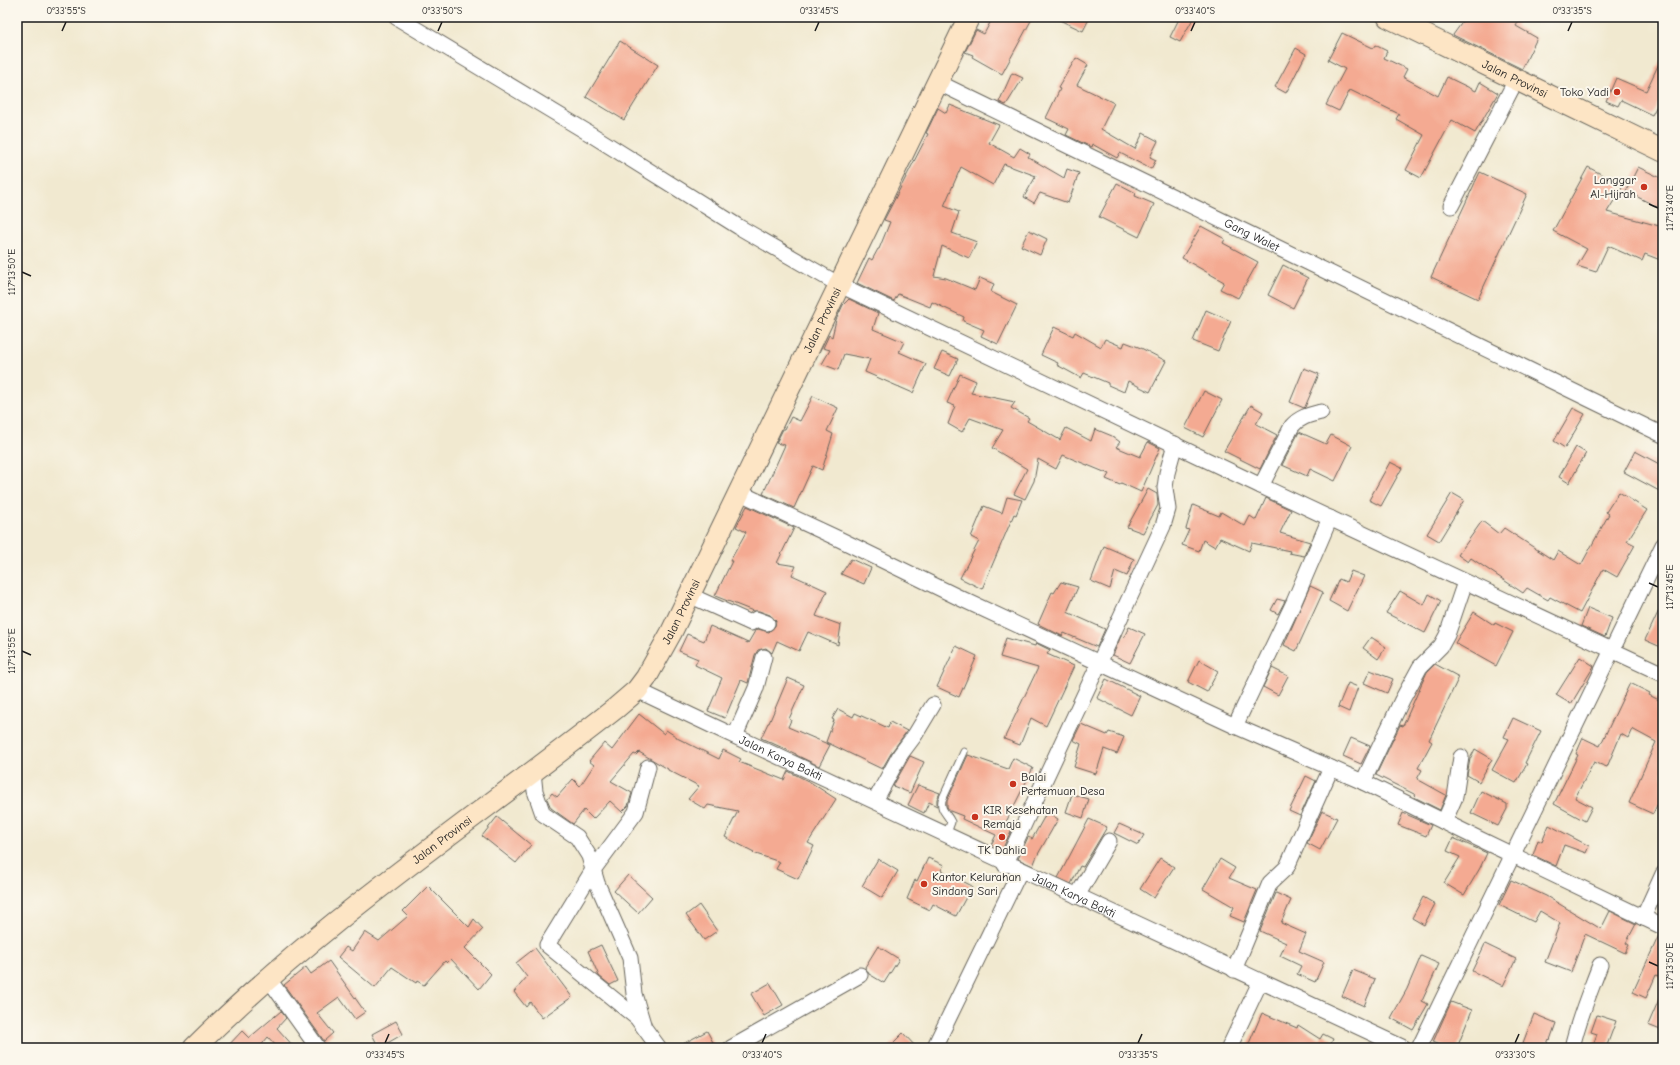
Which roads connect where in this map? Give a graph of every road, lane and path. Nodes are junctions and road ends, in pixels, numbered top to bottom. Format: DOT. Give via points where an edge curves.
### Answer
graph roads {
  1 [pos="396,17"];
  2 [pos="969,17"];
  3 [pos="1388,17"];
  4 [pos="1418,24"];
  5 [pos="1516,80"];
  6 [pos="937,82"];
  7 [pos="1663,151"];
  8 [pos="1451,206"];
  9 [pos="838,284"];
  10 [pos="1321,412"];
  11 [pos="1663,434"];
  12 [pos="1175,444"];
  13 [pos="1261,486"];
  14 [pos="738,492"];
  15 [pos="1330,518"];
  16 [pos="1663,545"];
  17 [pos="1465,582"];
  18 [pos="689,595"];
  19 [pos="766,624"];
  20 [pos="1613,650"];
  21 [pos="764,657"];
  22 [pos="1100,662"];
  23 [pos="1663,674"];
  24 [pos="637,690"];
  25 [pos="933,705"];
  26 [pos="1235,726"];
  27 [pos="735,736"];
  28 [pos="964,752"];
  29 [pos="1461,757"];
  30 [pos="648,767"];
  31 [pos="1331,768"];
  32 [pos="533,772"];
  33 [pos="1363,782"];
  34 [pos="875,801"];
  35 [pos="1444,822"];
  36 [pos="946,836"];
  37 [pos="1109,841"];
  38 [pos="1512,855"];
  39 [pos="1005,864"];
  40 [pos="593,870"];
  41 [pos="1020,871"];
  42 [pos="1663,874"];
  43 [pos="1077,896"];
  44 [pos="1644,918"];
  45 [pos="1663,927"];
  46 [pos="1600,964"];
  47 [pos="1234,970"];
  48 [pos="860,974"];
  49 [pos="268,978"];
  50 [pos="1260,982"];
  51 [pos="642,1024"];
  52 [pos="194,1048"];
  53 [pos="318,1048"];
  54 [pos="659,1048"];
  55 [pos="731,1048"];
  56 [pos="934,1048"];
  57 [pos="1229,1048"];
  58 [pos="1404,1048"];
  59 [pos="1419,1048"];
  60 [pos="1572,1048"];
  1 -- 9 [label="street" via="739,227"];
  2 -- 6 [label="main road, Jalan Provinsi"];
  3 -- 4 [label="main road, Jalan Provinsi"];
  4 -- 5 [label="main road, Jalan Provinsi"];
  5 -- 7 [label="main road, Jalan Provinsi"];
  5 -- 8 [label="street"];
  6 -- 9 [label="main road, Jalan Provinsi"];
  6 -- 11 [label="street, Gang Walet"];
  9 -- 12 [label="street"];
  9 -- 14 [label="main road, Jalan Provinsi"];
  10 -- 13 [label="street" via="1307,415 1292,426"];
  12 -- 13 [label="street"];
  12 -- 22 [label="street" via="1166,480 1168,509 1163,526"];
  13 -- 15 [label="street"];
  14 -- 18 [label="main road, Jalan Provinsi"];
  14 -- 22 [label="street"];
  15 -- 17 [label="street"];
  15 -- 26 [label="street" via="1294,602"];
  16 -- 20 [label="street"];
  17 -- 20 [label="street"];
  17 -- 33 [label="street" via="1447,635 1441,646 1420,667"];
  18 -- 19 [label="street" via="751,623 756,620"];
  18 -- 24 [label="main road, Jalan Provinsi" via="653,667"];
  20 -- 23 [label="street"];
  20 -- 38 [label="street"];
  21 -- 27 [label="street" via="756,688"];
  22 -- 26 [label="street"];
  22 -- 39 [label="street"];
  24 -- 27 [label="street, Jalan Karya Bakti"];
  24 -- 32 [label="main road, Jalan Provinsi"];
  25 -- 34 [label="street" via="900,755"];
  26 -- 31 [label="street"];
  27 -- 34 [label="street, Jalan Karya Bakti"];
  28 -- 36 [label="lane" via="942,800 942,810 951,822"];
  29 -- 35 [label="street" via="1455,797"];
  30 -- 40 [label="street" via="636,812"];
  31 -- 33 [label="street"];
  31 -- 47 [label="street" via="1287,867 1270,883"];
  32 -- 40 [label="street" via="535,791 543,814 577,837 589,856"];
  32 -- 49 [label="main road, Jalan Provinsi" via="347,913"];
  33 -- 35 [label="street"];
  34 -- 36 [label="street, Jalan Karya Bakti"];
  35 -- 38 [label="street"];
  36 -- 39 [label="street, Jalan Karya Bakti"];
  37 -- 43 [label="street"];
  38 -- 44 [label="street"];
  38 -- 59 [label="street"];
  39 -- 41 [label="street, Jalan Karya Bakti"];
  40 -- 51 [label="street" via="630,958 634,994"];
  40 -- 51 [label="street" via="547,945"];
  41 -- 43 [label="street, Jalan Karya Bakti"];
  41 -- 56 [label="street"];
  42 -- 44 [label="street"];
  43 -- 47 [label="street, Jalan Karya Bakti"];
  44 -- 45 [label="street"];
  46 -- 60 [label="street"];
  47 -- 50 [label="street, Jalan Karya Bakti"];
  48 -- 55 [label="street"];
  49 -- 52 [label="main road, Jalan Provinsi"];
  49 -- 53 [label="street"];
  50 -- 57 [label="street"];
  50 -- 58 [label="street, Jalan Karya Bakti"];
  51 -- 54 [label="street"];
}
